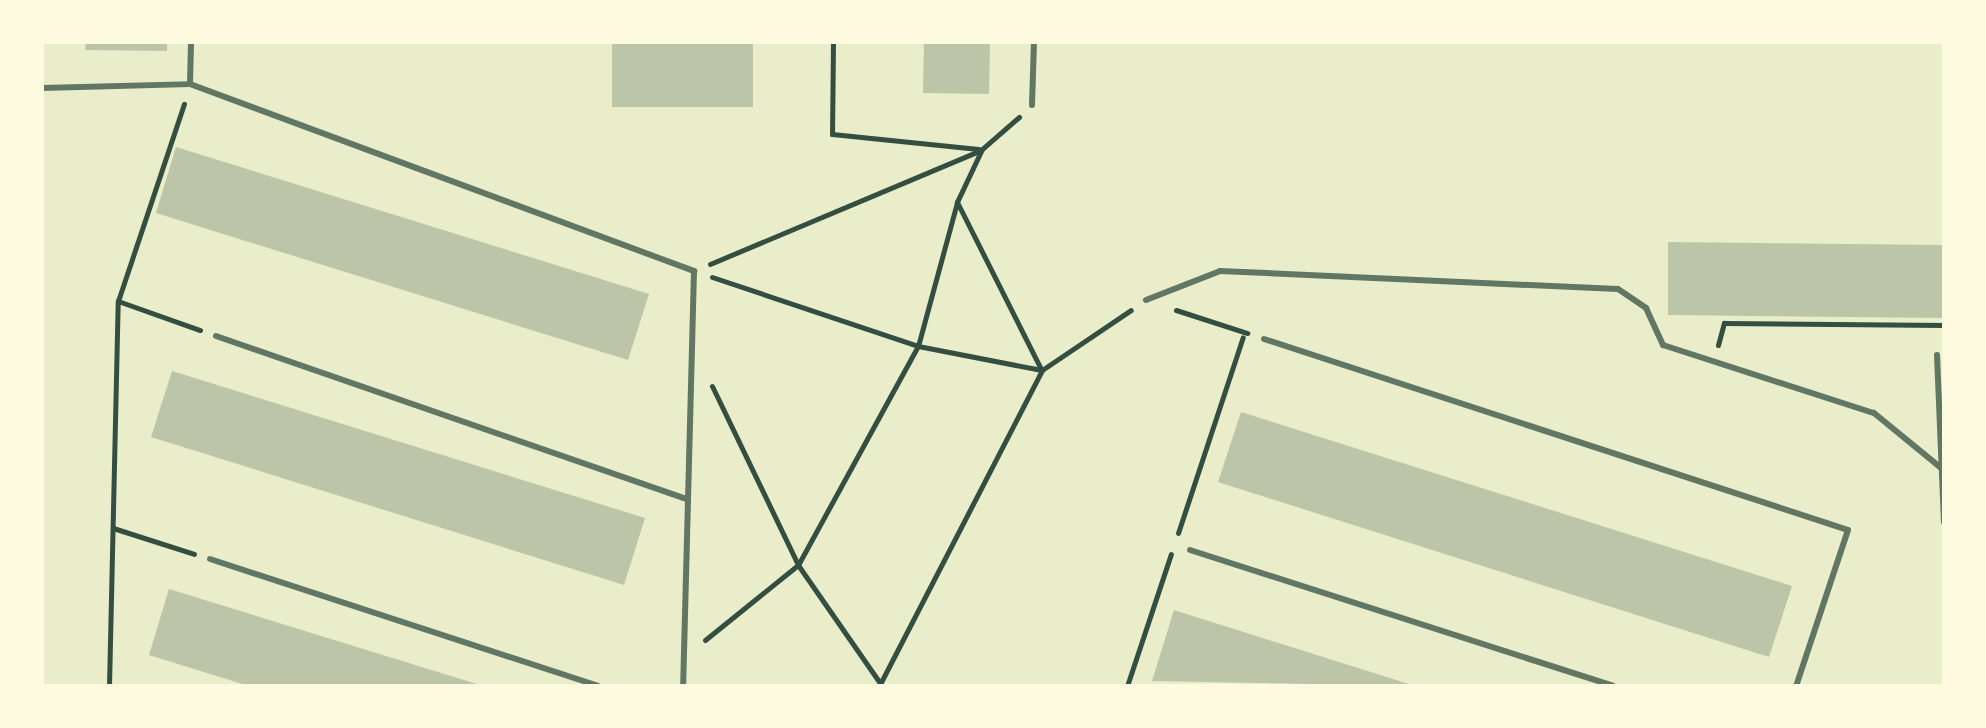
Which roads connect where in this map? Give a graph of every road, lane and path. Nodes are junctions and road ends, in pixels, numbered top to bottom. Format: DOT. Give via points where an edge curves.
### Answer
graph roads {
  1 [pos="191,42"];
  2 [pos="833,42"];
  3 [pos="1034,42"];
  4 [pos="190,84"];
  5 [pos="42,88"];
  6 [pos="1032,105"];
  7 [pos="982,149"];
  8 [pos="957,202"];
  9 [pos="694,271"];
  10 [pos="1146,300"];
  11 [pos="118,301"];
  12 [pos="1944,325"];
  13 [pos="1244,333"];
  14 [pos="216,336"];
  15 [pos="1264,339"];
  16 [pos="691,343"];
  17 [pos="918,346"];
  18 [pos="1937,355"];
  19 [pos="1711,362"];
  20 [pos="1042,370"];
  21 [pos="1940,467"];
  22 [pos="685,498"];
  23 [pos="1944,522"];
  24 [pos="113,528"];
  25 [pos="1190,550"];
  26 [pos="210,559"];
  27 [pos="798,565"];
  28 [pos="684,657"];
  29 [pos="109,686"];
  30 [pos="598,686"];
  31 [pos="683,686"];
  32 [pos="881,686"];
  33 [pos="1127,686"];
  34 [pos="1613,686"];
  35 [pos="1796,686"];
  1 -- 4 [label="lane"];
  2 -- 7 [label="path" via="832,134"];
  3 -- 6 [label="lane"];
  4 -- 5 [label="lane"];
  4 -- 9 [label="lane"];
  4 -- 11 [label="path"];
  6 -- 7 [label="path"];
  7 -- 8 [label="path"];
  7 -- 9 [label="path"];
  8 -- 17 [label="path"];
  8 -- 20 [label="path"];
  9 -- 16 [label="lane"];
  9 -- 17 [label="path"];
  10 -- 13 [label="path"];
  10 -- 19 [label="lane" via="1220,271 1618,289 1646,308 1663,345"];
  10 -- 20 [label="path"];
  11 -- 14 [label="path"];
  11 -- 24 [label="path"];
  12 -- 19 [label="path" via="1724,323"];
  13 -- 15 [label="path"];
  13 -- 33 [label="path"];
  14 -- 22 [label="lane"];
  15 -- 35 [label="lane" via="1848,530"];
  16 -- 22 [label="lane"];
  16 -- 27 [label="path"];
  17 -- 20 [label="path"];
  17 -- 27 [label="path"];
  18 -- 21 [label="lane"];
  19 -- 21 [label="lane" via="1874,413"];
  20 -- 32 [label="path"];
  21 -- 23 [label="lane"];
  22 -- 28 [label="lane"];
  24 -- 26 [label="path"];
  24 -- 29 [label="path"];
  25 -- 34 [label="lane"];
  26 -- 30 [label="lane"];
  27 -- 28 [label="path"];
  27 -- 32 [label="path"];
  28 -- 31 [label="lane"];
}
